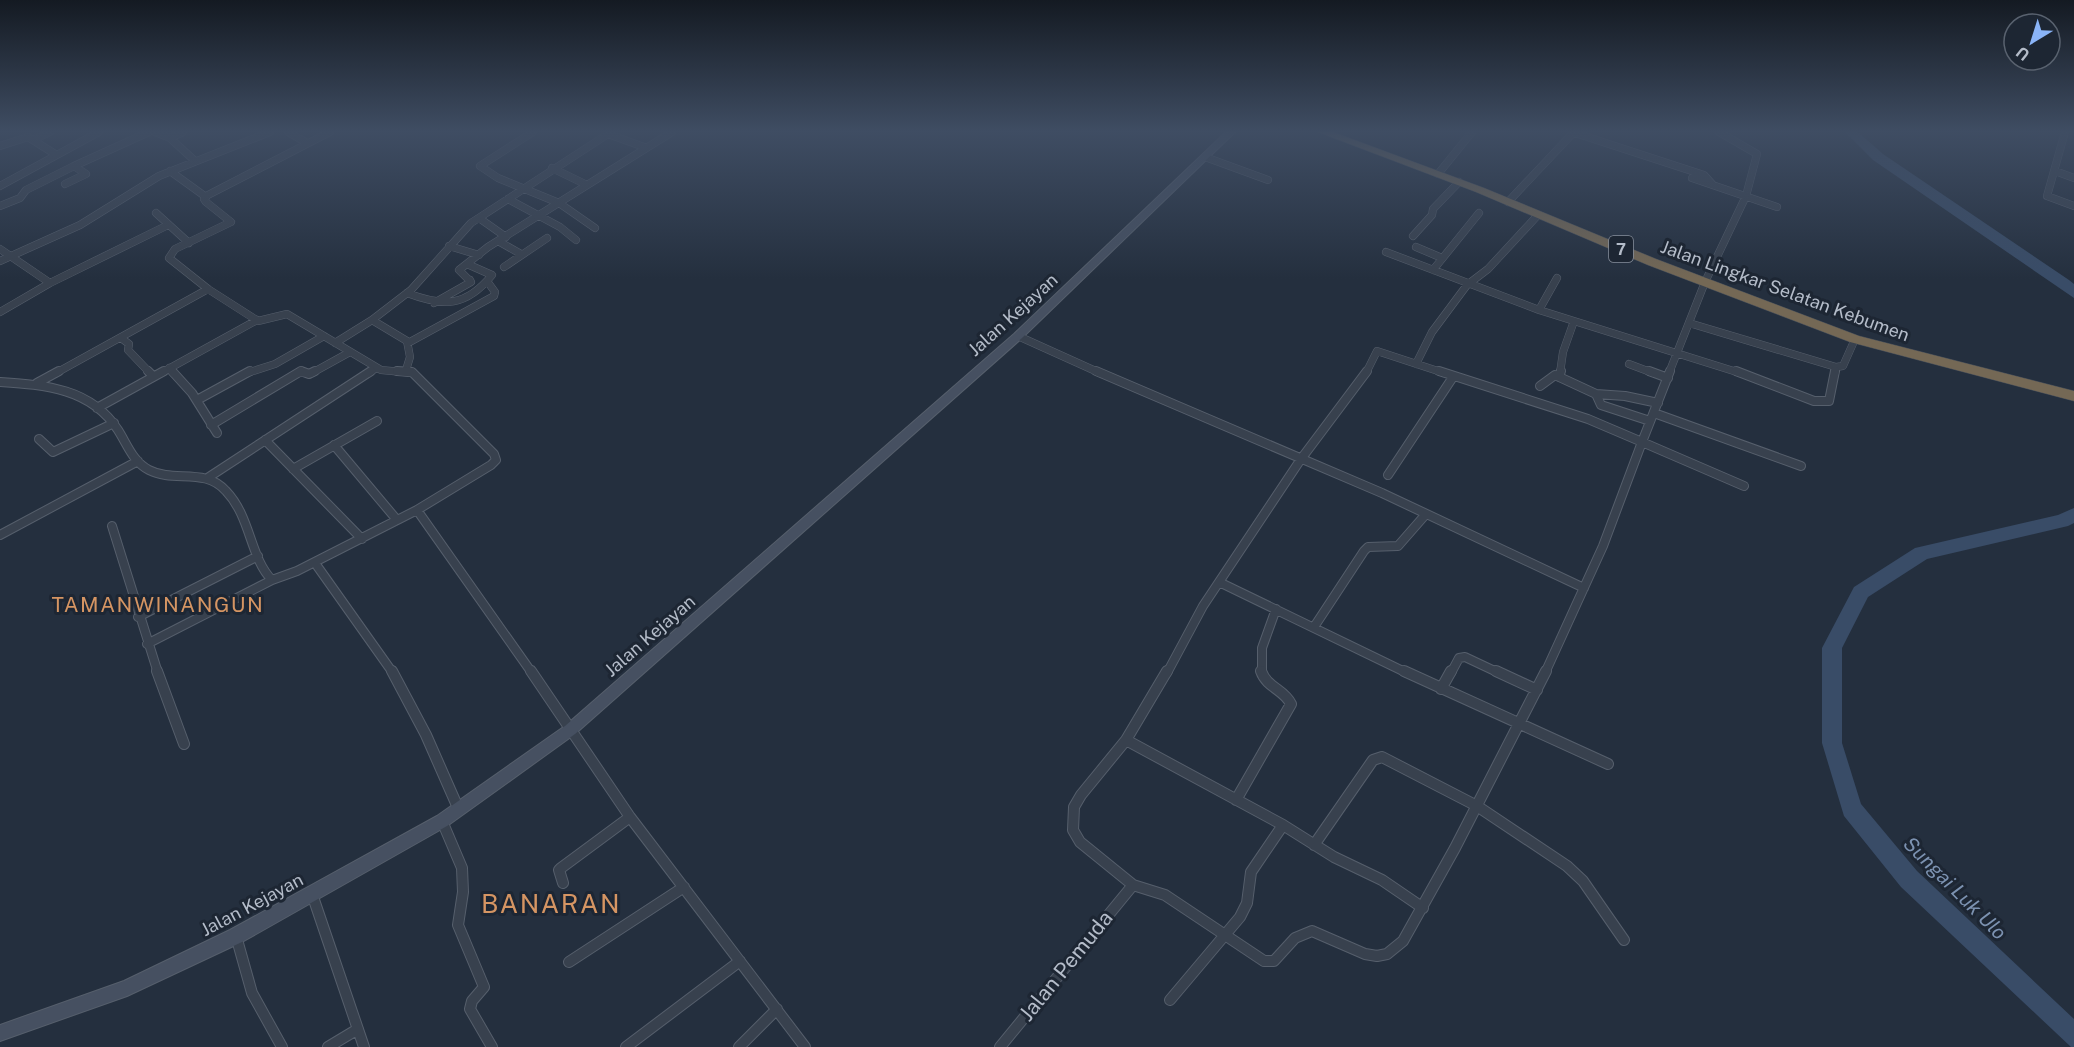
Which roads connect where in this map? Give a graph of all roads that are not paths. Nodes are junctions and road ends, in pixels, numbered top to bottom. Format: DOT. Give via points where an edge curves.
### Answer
graph roads {
  1 [pos="43,181"];
  2 [pos="72,181"];
  3 [pos="154,181"];
  4 [pos="184,181"];
  5 [pos="236,181"];
  6 [pos="510,181"];
  7 [pos="532,181"];
  8 [pos="578,181"];
  9 [pos="593,181"];
  10 [pos="1180,181"];
  11 [pos="1456,181"];
  12 [pos="1528,181"];
  13 [pos="1701,181"];
  14 [pos="1709,181"];
  15 [pos="1750,181"];
  16 [pos="2052,181"];
  17 [pos="1459,182"];
  18 [pos="65,184"];
  19 [pos="587,185"];
  20 [pos="1713,185"];
  21 [pos="522,187"];
  22 [pos="1746,196"];
  23 [pos="206,197"];
  24 [pos="508,198"];
  25 [pos="1509,202"];
  26 [pos="561,204"];
  27 [pos="0,206"];
  28 [pos="2074,206"];
  29 [pos="1777,207"];
  30 [pos="156,213"];
  31 [pos="1479,213"];
  32 [pos="1537,216"];
  33 [pos="539,217"];
  34 [pos="479,218"];
  35 [pos="168,225"];
  36 [pos="595,228"];
  37 [pos="1413,236"];
  38 [pos="506,237"];
  39 [pos="547,238"];
  40 [pos="576,240"];
  41 [pos="498,242"];
  42 [pos="189,243"];
  43 [pos="449,246"];
  44 [pos="1416,247"];
  45 [pos="0,249"];
  46 [pos="1386,252"];
  47 [pos="521,254"];
  48 [pos="479,255"];
  49 [pos="10,256"];
  50 [pos="1442,258"];
  51 [pos="0,261"];
  52 [pos="467,264"];
  53 [pos="504,267"];
  54 [pos="1433,270"];
  55 [pos="1557,278"];
  56 [pos="469,279"];
  57 [pos="487,281"];
  58 [pos="1704,282"];
  59 [pos="50,283"];
  60 [pos="1468,284"];
  61 [pos="208,289"];
  62 [pos="458,289"];
  63 [pos="407,292"];
  64 [pos="469,295"];
  65 [pos="434,303"];
  66 [pos="450,304"];
  67 [pos="1539,310"];
  68 [pos="0,312"];
  69 [pos="455,318"];
  70 [pos="257,320"];
  71 [pos="372,320"];
  72 [pos="1574,321"];
  73 [pos="1689,323"];
  74 [pos="324,336"];
  75 [pos="1018,336"];
  76 [pos="121,338"];
  77 [pos="1855,339"];
  78 [pos="335,343"];
  79 [pos="408,344"];
  80 [pos="350,352"];
  81 [pos="1679,352"];
  82 [pos="1416,364"];
  83 [pos="1629,364"];
  84 [pos="1836,367"];
  85 [pos="169,368"];
  86 [pos="376,368"];
  87 [pos="406,370"];
  88 [pos="153,376"];
  89 [pos="1453,377"];
  90 [pos="1559,377"];
  91 [pos="1668,378"];
  92 [pos="0,382"];
  93 [pos="37,383"];
  94 [pos="1540,386"];
  95 [pos="1596,394"];
  96 [pos="2074,396"];
  97 [pos="197,400"];
  98 [pos="1658,403"];
  99 [pos="97,408"];
  100 [pos="1652,417"];
  101 [pos="377,421"];
  102 [pos="114,423"];
  103 [pos="211,425"];
  104 [pos="217,433"];
  105 [pos="39,439"];
  106 [pos="265,440"];
  107 [pos="1644,441"];
  108 [pos="334,446"];
  109 [pos="1301,459"];
  110 [pos="138,461"];
  111 [pos="1801,466"];
  112 [pos="293,469"];
  113 [pos="1389,475"];
  114 [pos="209,477"];
  115 [pos="1744,486"];
  116 [pos="417,510"];
  117 [pos="1426,514"];
  118 [pos="397,520"];
  119 [pos="112,526"];
  120 [pos="0,535"];
  121 [pos="362,539"];
  122 [pos="258,556"];
  123 [pos="315,563"];
  124 [pos="272,580"];
  125 [pos="1220,582"];
  126 [pos="1584,588"];
  127 [pos="1276,609"];
  128 [pos="138,617"];
  129 [pos="1314,627"];
  130 [pos="147,644"];
  131 [pos="1441,689"];
  132 [pos="1537,690"];
  133 [pos="1520,723"];
  134 [pos="570,730"];
  135 [pos="1126,740"];
  136 [pos="184,744"];
  137 [pos="1608,764"];
  138 [pos="1236,800"];
  139 [pos="1477,806"];
  140 [pos="459,810"];
  141 [pos="630,817"];
  142 [pos="442,821"];
  143 [pos="1283,825"];
  144 [pos="1314,845"];
  145 [pos="563,884"];
  146 [pos="1133,885"];
  147 [pos="684,887"];
  148 [pos="312,894"];
  149 [pos="1424,908"];
  150 [pos="236,936"];
  151 [pos="1223,936"];
  152 [pos="1624,940"];
  153 [pos="740,961"];
  154 [pos="569,962"];
  155 [pos="1170,1000"];
  156 [pos="777,1009"];
  157 [pos="358,1029"];
  158 [pos="0,1033"];
  159 [pos="282,1047"];
  160 [pos="328,1047"];
  161 [pos="364,1047"];
  162 [pos="492,1047"];
  163 [pos="626,1047"];
  164 [pos="739,1047"];
  165 [pos="805,1047"];
  166 [pos="1000,1047"];
  1 -- 27 [label="street" via="26,189 20,198"];
  2 -- 18 [label="street"];
  3 -- 49 [label="street" via="80,225"];
  4 -- 23 [label="street"];
  5 -- 23 [label="street"];
  6 -- 21 [label="street"];
  7 -- 21 [label="street"];
  8 -- 19 [label="street"];
  9 -- 19 [label="street"];
  10 -- 75 [label="main road, Jalan Kejayan"];
  11 -- 17 [label="highway, Jalan Lingkar Selatan Kebumen / 7"];
  12 -- 25 [label="street"];
  13 -- 20 [label="street"];
  14 -- 20 [label="street"];
  15 -- 22 [label="street"];
  16 -- 28 [label="street" via="2047,196"];
  17 -- 25 [label="highway, Jalan Lingkar Selatan Kebumen / 7"];
  17 -- 37 [label="street"];
  19 -- 26 [label="street"];
  20 -- 22 [label="street"];
  21 -- 24 [label="street"];
  21 -- 26 [label="street"];
  22 -- 29 [label="street"];
  22 -- 58 [label="street"];
  23 -- 42 [label="street" via="206,202 231,222"];
  24 -- 33 [label="street"];
  24 -- 34 [label="street"];
  25 -- 32 [label="highway, Jalan Lingkar Selatan Kebumen / 7"];
  26 -- 33 [label="street"];
  26 -- 36 [label="street"];
  30 -- 35 [label="street"];
  31 -- 50 [label="street"];
  32 -- 58 [label="highway, Jalan Lingkar Selatan Kebumen / 7"];
  32 -- 60 [label="street"];
  33 -- 38 [label="street"];
  33 -- 40 [label="street"];
  34 -- 38 [label="street"];
  34 -- 43 [label="street"];
  35 -- 42 [label="street"];
  35 -- 59 [label="street"];
  38 -- 41 [label="street"];
  39 -- 47 [label="street"];
  41 -- 47 [label="street"];
  41 -- 48 [label="street"];
  42 -- 61 [label="street" via="173,251 169,258"];
  43 -- 48 [label="street"];
  43 -- 63 [label="street"];
  44 -- 50 [label="street"];
  45 -- 49 [label="street"];
  46 -- 54 [label="street"];
  47 -- 53 [label="street"];
  48 -- 52 [label="street"];
  49 -- 51 [label="street"];
  49 -- 59 [label="street"];
  50 -- 54 [label="street"];
  52 -- 56 [label="street" via="459,272"];
  52 -- 57 [label="street" via="492,275"];
  54 -- 60 [label="street"];
  55 -- 67 [label="street"];
  56 -- 62 [label="street"];
  57 -- 64 [label="street"];
  57 -- 69 [label="street" via="496,294"];
  58 -- 73 [label="street"];
  58 -- 77 [label="highway, Jalan Lingkar Selatan Kebumen / 7"];
  59 -- 68 [label="street"];
  60 -- 67 [label="street"];
  60 -- 82 [label="street" via="1432,332"];
  61 -- 70 [label="street"];
  61 -- 76 [label="street"];
  62 -- 64 [label="street"];
  62 -- 65 [label="street"];
  63 -- 65 [label="street"];
  63 -- 71 [label="street"];
  64 -- 66 [label="street"];
  65 -- 66 [label="street"];
  66 -- 69 [label="street" via="446,311"];
  67 -- 72 [label="street"];
  69 -- 79 [label="street"];
  70 -- 74 [label="street" via="287,314"];
  70 -- 85 [label="street"];
  71 -- 78 [label="street"];
  71 -- 79 [label="street"];
  72 -- 81 [label="street"];
  72 -- 90 [label="street"];
  73 -- 81 [label="street"];
  73 -- 84 [label="street"];
  74 -- 78 [label="street"];
  74 -- 97 [label="street"];
  75 -- 109 [label="street"];
  75 -- 134 [label="main road, Jalan Kejayan"];
  76 -- 88 [label="street"];
  76 -- 93 [label="street"];
  77 -- 84 [label="street" via="1843,366"];
  77 -- 96 [label="highway, Jalan Lingkar Selatan Kebumen / 7"];
  78 -- 80 [label="street"];
  79 -- 87 [label="street"];
  80 -- 86 [label="street"];
  80 -- 103 [label="street" via="309,374 295,374"];
  81 -- 84 [label="street" via="1821,402 1829,401"];
  81 -- 91 [label="street"];
  82 -- 89 [label="street"];
  82 -- 109 [label="street" via="1382,352 1374,354 1362,380"];
  83 -- 91 [label="street"];
  85 -- 88 [label="street"];
  85 -- 97 [label="street"];
  86 -- 87 [label="street" via="387,372"];
  86 -- 106 [label="street"];
  87 -- 116 [label="street" via="418,375 496,460"];
  88 -- 99 [label="street"];
  89 -- 107 [label="street"];
  89 -- 113 [label="street"];
  90 -- 94 [label="street" via="1553,376"];
  90 -- 95 [label="street"];
  91 -- 98 [label="street"];
  92 -- 93 [label="street"];
  93 -- 99 [label="street" via="74,391"];
  95 -- 98 [label="street"];
  95 -- 100 [label="street" via="1601,405"];
  97 -- 103 [label="street"];
  98 -- 100 [label="street"];
  99 -- 102 [label="street"];
  100 -- 107 [label="street"];
  100 -- 111 [label="street"];
  101 -- 108 [label="street"];
  102 -- 105 [label="street" via="53,452"];
  102 -- 110 [label="street"];
  103 -- 104 [label="street"];
  106 -- 112 [label="street"];
  106 -- 114 [label="street"];
  107 -- 115 [label="street"];
  107 -- 126 [label="street"];
  108 -- 112 [label="street"];
  108 -- 118 [label="street"];
  109 -- 117 [label="street"];
  109 -- 125 [label="street"];
  110 -- 114 [label="street" via="147,470 162,474"];
  110 -- 120 [label="street"];
  112 -- 121 [label="street"];
  114 -- 122 [label="street" via="224,487 238,506"];
  116 -- 118 [label="street"];
  116 -- 134 [label="street"];
  117 -- 126 [label="street"];
  117 -- 129 [label="street" via="1398,546 1364,550"];
  118 -- 121 [label="street"];
  119 -- 128 [label="street"];
  121 -- 123 [label="street"];
  122 -- 124 [label="street"];
  122 -- 128 [label="street"];
  123 -- 124 [label="street"];
  123 -- 140 [label="street" via="387,662 426,735"];
  124 -- 130 [label="street"];
  125 -- 127 [label="street"];
  125 -- 135 [label="street"];
  126 -- 132 [label="street"];
  127 -- 129 [label="street"];
  127 -- 138 [label="street" via="1263,641 1262,674 1264,681 1287,696 1291,704"];
  128 -- 130 [label="street"];
  129 -- 131 [label="street"];
  130 -- 136 [label="street"];
  131 -- 132 [label="street" via="1454,664 1465,657"];
  131 -- 133 [label="street"];
  132 -- 133 [label="street"];
  133 -- 137 [label="street"];
  133 -- 139 [label="street"];
  134 -- 140 [label="main road, Jalan Kejayan"];
  134 -- 141 [label="street"];
  135 -- 138 [label="street"];
  135 -- 146 [label="street" via="1081,795 1071,817 1080,842"];
  138 -- 143 [label="street"];
  139 -- 144 [label="street" via="1382,757 1374,760"];
  139 -- 149 [label="street"];
  139 -- 152 [label="street" via="1567,866 1583,881"];
  140 -- 142 [label="main road, Jalan Kejayan"];
  141 -- 145 [label="street" via="559,870"];
  141 -- 147 [label="street"];
  142 -- 148 [label="main road, Jalan Kejayan"];
  142 -- 162 [label="street" via="462,868 458,925 484,987 470,1009"];
  143 -- 144 [label="street"];
  143 -- 151 [label="street" via="1251,872 1244,910"];
  144 -- 149 [label="street" via="1382,880"];
  146 -- 151 [label="street" via="1160,893"];
  146 -- 166 [label="street, Jalan Pemuda"];
  147 -- 153 [label="street"];
  147 -- 154 [label="street"];
  148 -- 150 [label="main road, Jalan Kejayan"];
  148 -- 157 [label="street"];
  149 -- 151 [label="street" via="1400,946 1393,954 1384,956 1370,956 1312,931 1291,941 1274,961 1264,961"];
  150 -- 158 [label="main road, Jalan Kejayan" via="127,988"];
  150 -- 159 [label="street" via="252,993"];
  151 -- 155 [label="street"];
  153 -- 156 [label="street"];
  153 -- 163 [label="street"];
  156 -- 164 [label="street"];
  156 -- 165 [label="street"];
  157 -- 160 [label="street"];
  157 -- 161 [label="street"];
}
